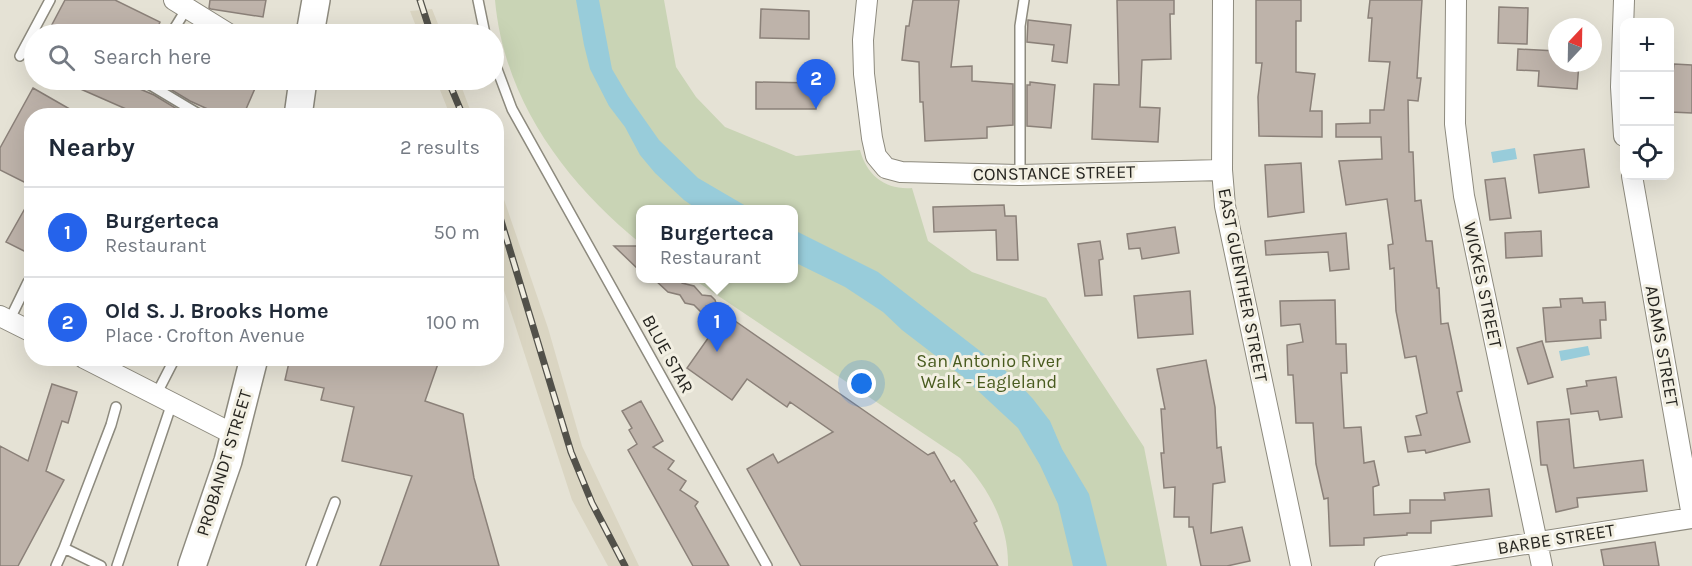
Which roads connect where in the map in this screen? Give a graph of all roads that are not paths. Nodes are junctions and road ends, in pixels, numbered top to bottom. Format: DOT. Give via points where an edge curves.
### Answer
graph roads {
  1 [pos="50,0"];
  2 [pos="316,0"];
  3 [pos="478,0"];
  4 [pos="867,0"];
  5 [pos="1024,0"];
  6 [pos="1223,0"];
  7 [pos="1456,0"];
  8 [pos="1624,0"];
  9 [pos="181,4"];
  10 [pos="37,24"];
  11 [pos="174,24"];
  12 [pos="214,24"];
  13 [pos="312,24"];
  14 [pos="483,24"];
  15 [pos="24,49"];
  16 [pos="20,56"];
  17 [pos="504,88"];
  18 [pos="159,90"];
  19 [pos="302,90"];
  20 [pos="189,108"];
  21 [pos="299,108"];
  22 [pos="1623,126"];
  23 [pos="1222,170"];
  24 [pos="1020,175"];
  25 [pos="1633,180"];
  26 [pos="24,288"];
  27 [pos="5,319"];
  28 [pos="24,328"];
  29 [pos="100,366"];
  30 [pos="173,366"];
  31 [pos="252,366"];
  32 [pos="164,399"];
  33 [pos="116,407"];
  34 [pos="235,435"];
  35 [pos="335,502"];
  36 [pos="1692,517"];
  37 [pos="1537,542"];
  38 [pos="64,548"];
  39 [pos="56,566"];
  40 [pos="101,566"];
  41 [pos="117,566"];
  42 [pos="192,566"];
  43 [pos="311,566"];
  44 [pos="767,566"];
  45 [pos="1300,566"];
  46 [pos="1385,566"];
  47 [pos="1542,566"];
  1 -- 10 [label="lane"];
  2 -- 13 [label="main road"];
  3 -- 14 [label="lane"];
  4 -- 24 [label="street, CONSTANCE STREET" via="864,74 876,156 886,168 902,172"];
  5 -- 24 [label="lane" via="1020,26"];
  6 -- 23 [label="street, EAST GUENTHER STREET"];
  7 -- 37 [label="street, WICKES STREET" via="1455,124 1459,165"];
  8 -- 22 [label="street"];
  9 -- 11 [label="lane"];
  9 -- 12 [label="street"];
  15 -- 16 [label="lane"];
  17 -- 44 [label="lane, BLUE STAR" via="512,109"];
  18 -- 20 [label="lane"];
  19 -- 21 [label="main road"];
  23 -- 24 [label="street, CONSTANCE STREET"];
  23 -- 45 [label="street, EAST GUENTHER STREET" via="1225,206"];
  25 -- 36 [label="street, ADAMS STREET"];
  26 -- 27 [label="lane"];
  27 -- 28 [label="street"];
  29 -- 32 [label="street"];
  30 -- 32 [label="lane"];
  31 -- 34 [label="main road, PROBANDT STREET"];
  32 -- 34 [label="street"];
  32 -- 41 [label="lane"];
  33 -- 38 [label="lane"];
  34 -- 42 [label="main road, PROBANDT STREET"];
  35 -- 43 [label="lane"];
  36 -- 37 [label="street, BARBE STREET"];
  37 -- 46 [label="street, BARBE STREET"];
  37 -- 47 [label="street, WICKES STREET"];
  38 -- 39 [label="lane"];
  38 -- 40 [label="lane"];
}
